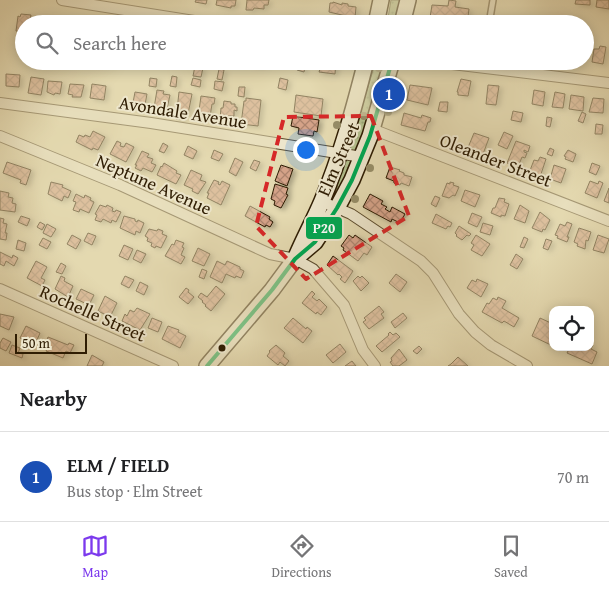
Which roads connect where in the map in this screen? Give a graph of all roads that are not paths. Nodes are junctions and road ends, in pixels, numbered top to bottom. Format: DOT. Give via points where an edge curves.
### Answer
graph roads {
  1 [pos="62,0"];
  2 [pos="381,0"];
  3 [pos="408,0"];
  4 [pos="493,0"];
  5 [pos="156,15"];
  6 [pos="378,15"];
  7 [pos="404,15"];
  8 [pos="490,15"];
  9 [pos="363,70"];
  10 [pos="389,70"];
  11 [pos="501,70"];
  12 [pos="609,83"];
  13 [pos="0,103"];
  14 [pos="372,129"];
  15 [pos="0,136"];
  16 [pos="339,153"];
  17 [pos="362,157"];
  18 [pos="321,201"];
  19 [pos="338,208"];
  20 [pos="609,221"];
  21 [pos="295,259"];
  22 [pos="0,289"];
  23 [pos="173,366"];
  24 [pos="207,366"];
  25 [pos="375,366"];
  26 [pos="527,366"];
  1 -- 5 [label="street"];
  2 -- 6 [label="main road"];
  3 -- 7 [label="main road"];
  4 -- 8 [label="lane"];
  9 -- 16 [label="main road, Elm Street"];
  10 -- 14 [label="main road, Elm Street"];
  11 -- 12 [label="street"];
  13 -- 16 [label="street, Avondale Avenue"];
  14 -- 17 [label="main road, Elm Street"];
  14 -- 20 [label="street, Oleander Street"];
  15 -- 21 [label="street, Neptune Avenue" via="120,185 270,254"];
  16 -- 17 [label="street, Avondale Avenue"];
  16 -- 18 [label="main road, Elm Street"];
  17 -- 19 [label="main road, Elm Street"];
  18 -- 19 [label="street"];
  18 -- 21 [label="main road, Elm Street"];
  19 -- 21 [label="main road, Elm Street" via="315,242"];
  19 -- 26 [label="street" via="421,260 459,314 476,332"];
  21 -- 24 [label="main road, Elm Street"];
  21 -- 25 [label="street" via="313,269 344,305 363,350"];
  22 -- 23 [label="street, Rochelle Street"];
}
